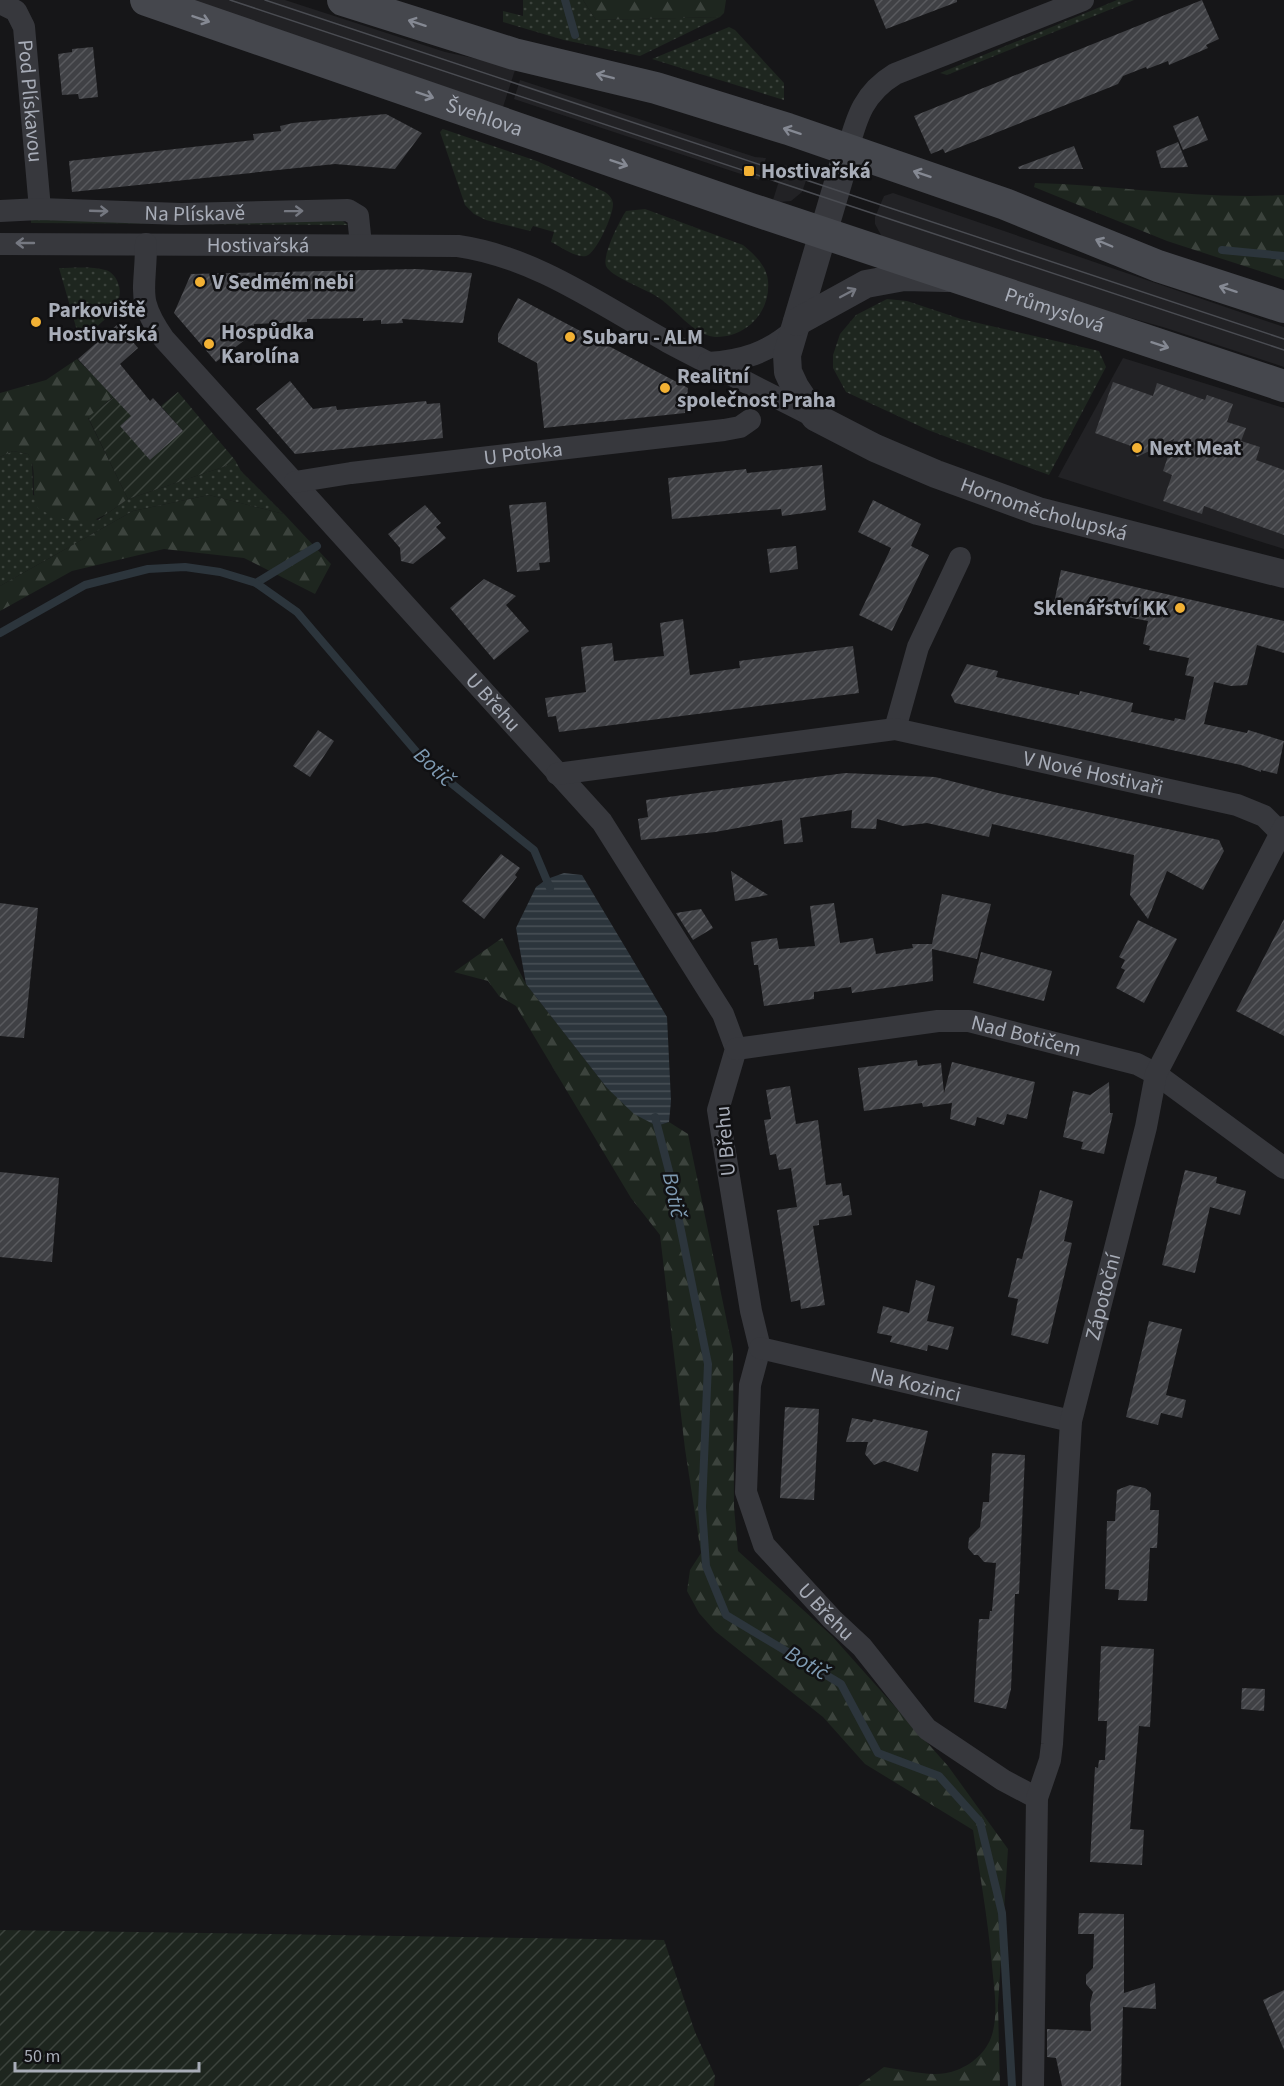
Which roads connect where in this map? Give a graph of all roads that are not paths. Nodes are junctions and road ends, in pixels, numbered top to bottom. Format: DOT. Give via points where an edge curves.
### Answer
graph roads {
  1 [pos="146,0"];
  2 [pos="343,0"];
  3 [pos="1083,0"];
  4 [pos="0,3"];
  5 [pos="848,149"];
  6 [pos="40,208"];
  7 [pos="0,211"];
  8 [pos="825,232"];
  9 [pos="0,244"];
  10 [pos="146,244"];
  11 [pos="361,245"];
  12 [pos="969,282"];
  13 [pos="578,290"];
  14 [pos="1284,307"];
  15 [pos="795,326"];
  16 [pos="708,363"];
  17 [pos="1284,386"];
  18 [pos="815,417"];
  19 [pos="750,420"];
  20 [pos="295,482"];
  21 [pos="960,558"];
  22 [pos="1284,574"];
  23 [pos="895,729"];
  24 [pos="557,774"];
  25 [pos="1283,832"];
  26 [pos="736,1049"];
  27 [pos="1156,1074"];
  28 [pos="1284,1168"];
  29 [pos="760,1348"];
  30 [pos="1071,1421"];
  31 [pos="1037,1798"];
  32 [pos="1033,2086"];
  1 -- 8 [label="main road, Švehlova, one-way"];
  5 -- 2 [label="main road, one-way" via="656,88 514,54"];
  3 -- 5 [label="street" via="894,74 864,101"];
  4 -- 6 [label="street, Pod Plískavou" via="16,11 24,27"];
  5 -- 8 [label="street"];
  14 -- 5 [label="main road, one-way" via="1158,266 1026,211"];
  6 -- 7 [label="street, Na Plískavě"];
  6 -- 11 [label="street, Na Plískavě, one-way" via="181,214 348,210 358,216"];
  8 -- 12 [label="main road, Průmyslová"];
  8 -- 15 [label="street"];
  10 -- 9 [label="street, Hostivařská, one-way"];
  10 -- 11 [label="street, Hostivařská"];
  10 -- 20 [label="street, U Břehu" via="143,294 147,314 164,339"];
  11 -- 13 [label="street, Hostivařská" via="488,250"];
  15 -- 12 [label="street, one-way" via="866,284 883,279 924,277"];
  12 -- 17 [label="main road, Průmyslová, one-way"];
  13 -- 16 [label="street, Hornoměcholupská"];
  15 -- 16 [label="street" via="763,353"];
  15 -- 18 [label="street" via="787,355 788,372"];
  16 -- 18 [label="street, Hornoměcholupská"];
  18 -- 22 [label="street, Hornoměcholupská" via="875,448 1010,502"];
  19 -- 20 [label="street, U Potoka" via="724,430"];
  20 -- 24 [label="street, U Břehu"];
  21 -- 23 [label="street" via="918,647"];
  23 -- 24 [label="street, V Nové Hostivaři"];
  23 -- 25 [label="street, V Nové Hostivaři" via="1237,805 1264,816"];
  24 -- 26 [label="street, U Břehu" via="602,822 723,1014"];
  25 -- 27 [label="street, Zápotoční"];
  26 -- 27 [label="street, Nad Botičem" via="938,1021 969,1022 1110,1056"];
  26 -- 29 [label="street, U Břehu" via="718,1110 738,1242"];
  27 -- 28 [label="street, Nad Botičem"];
  27 -- 30 [label="street, Zápotoční" via="1146,1128"];
  29 -- 30 [label="street, Na Kozinci"];
  29 -- 31 [label="street, U Břehu" via="750,1385 746,1492 764,1545 862,1647 927,1729"];
  30 -- 31 [label="street, Zápotoční" via="1052,1744"];
  31 -- 32 [label="street"];
}
